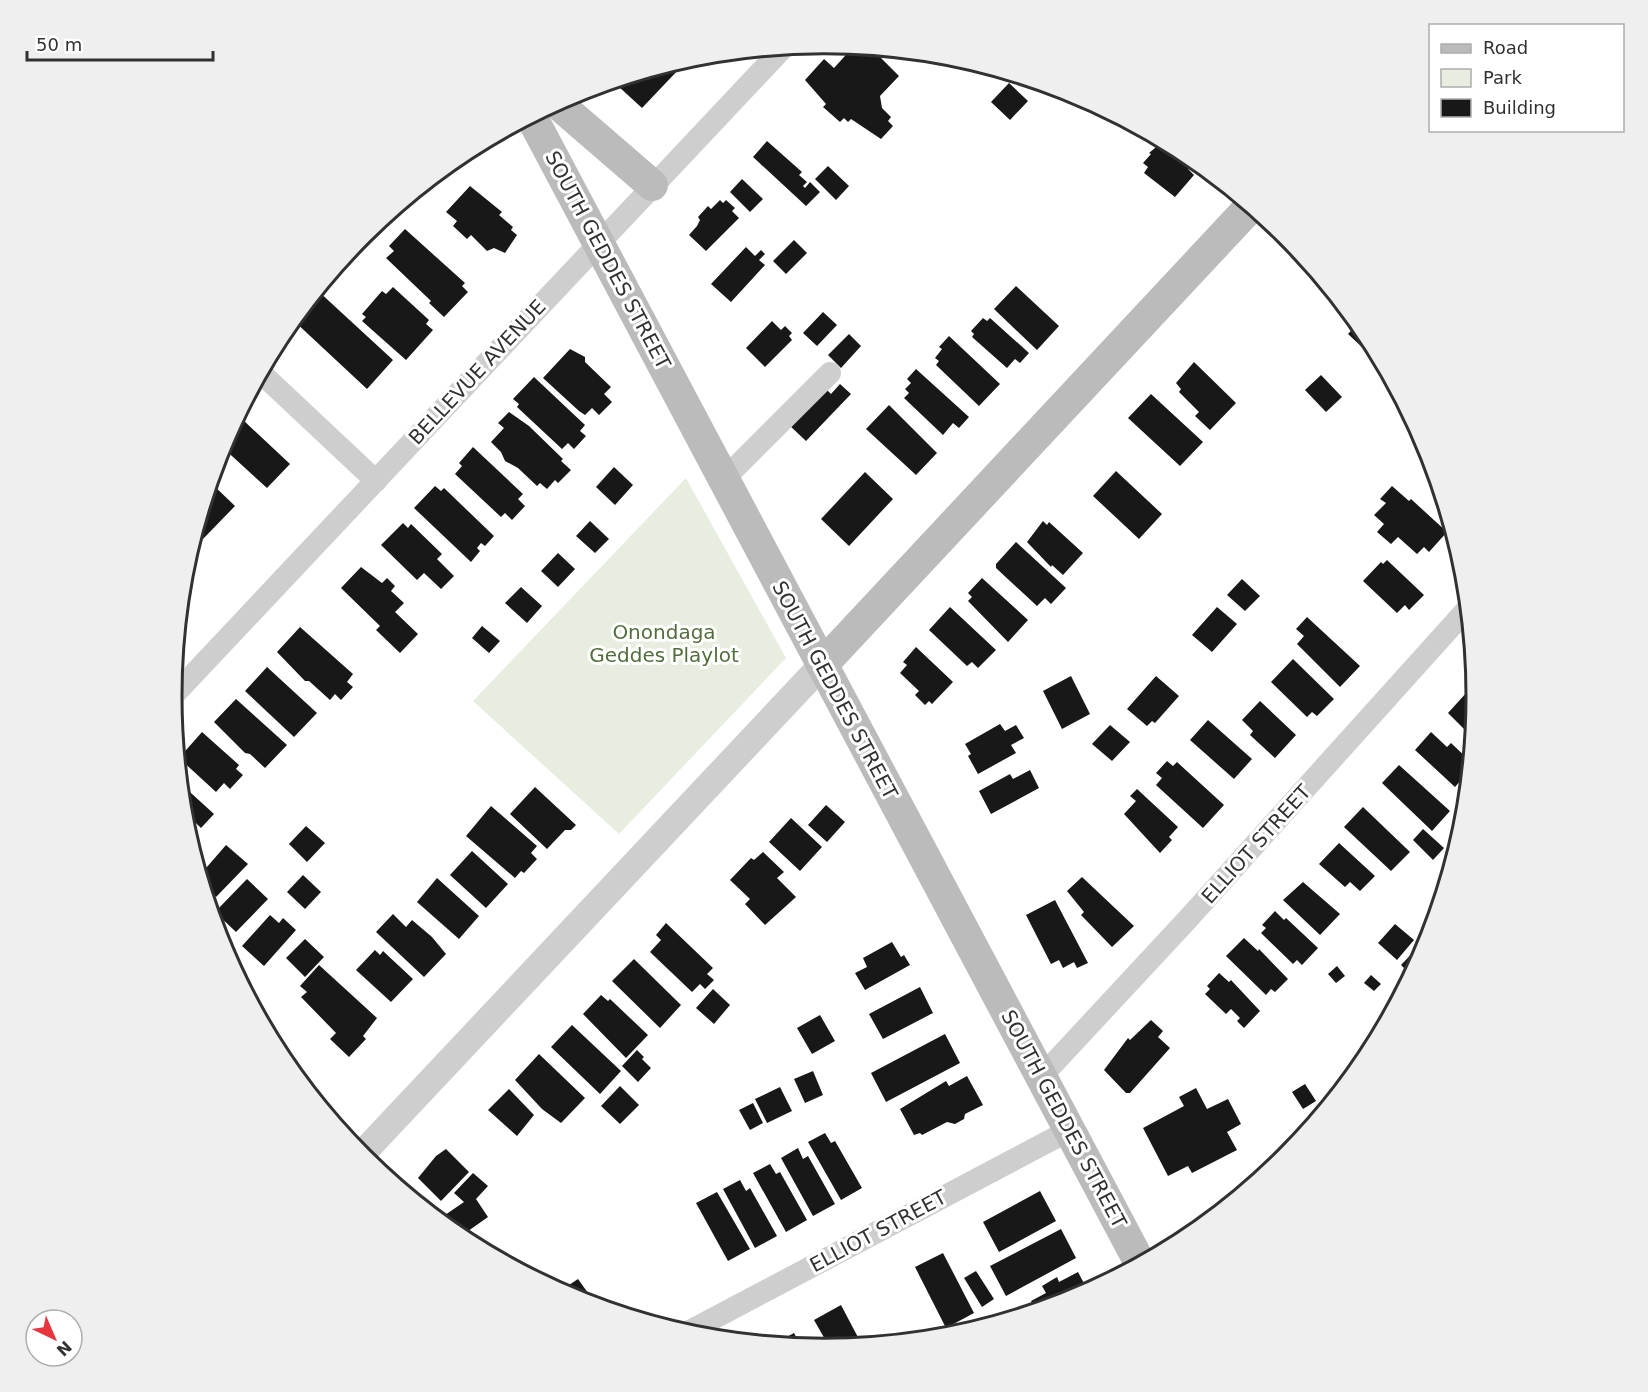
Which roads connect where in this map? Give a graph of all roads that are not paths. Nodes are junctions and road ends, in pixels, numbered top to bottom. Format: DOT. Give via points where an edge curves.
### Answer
graph roads {
  1 [pos="776,56"];
  2 [pos="564,109"];
  3 [pos="535,123"];
  4 [pos="652,185"];
  5 [pos="1246,212"];
  6 [pos="599,241"];
  7 [pos="830,373"];
  8 [pos="266,378"];
  9 [pos="724,479"];
  10 [pos="376,481"];
  11 [pos="1461,615"];
  12 [pos="822,665"];
  13 [pos="182,686"];
  14 [pos="1041,1077"];
  15 [pos="1070,1130"];
  16 [pos="367,1147"];
  17 [pos="1137,1257"];
  18 [pos="699,1326"];
  1 -- 4 [label="street, BELLEVUE AVENUE"];
  2 -- 4 [label="main road"];
  3 -- 6 [label="main road, SOUTH GEDDES STREET"];
  4 -- 6 [label="street, BELLEVUE AVENUE"];
  5 -- 12 [label="main road"];
  6 -- 9 [label="main road, SOUTH GEDDES STREET"];
  6 -- 10 [label="street, BELLEVUE AVENUE"];
  7 -- 9 [label="street"];
  8 -- 10 [label="street"];
  9 -- 12 [label="main road, SOUTH GEDDES STREET"];
  10 -- 13 [label="street, BELLEVUE AVENUE"];
  11 -- 14 [label="street, ELLIOT STREET"];
  12 -- 14 [label="main road, SOUTH GEDDES STREET"];
  12 -- 16 [label="street"];
  14 -- 15 [label="main road, SOUTH GEDDES STREET"];
  15 -- 17 [label="main road, SOUTH GEDDES STREET"];
  15 -- 18 [label="street, ELLIOT STREET"];
}
